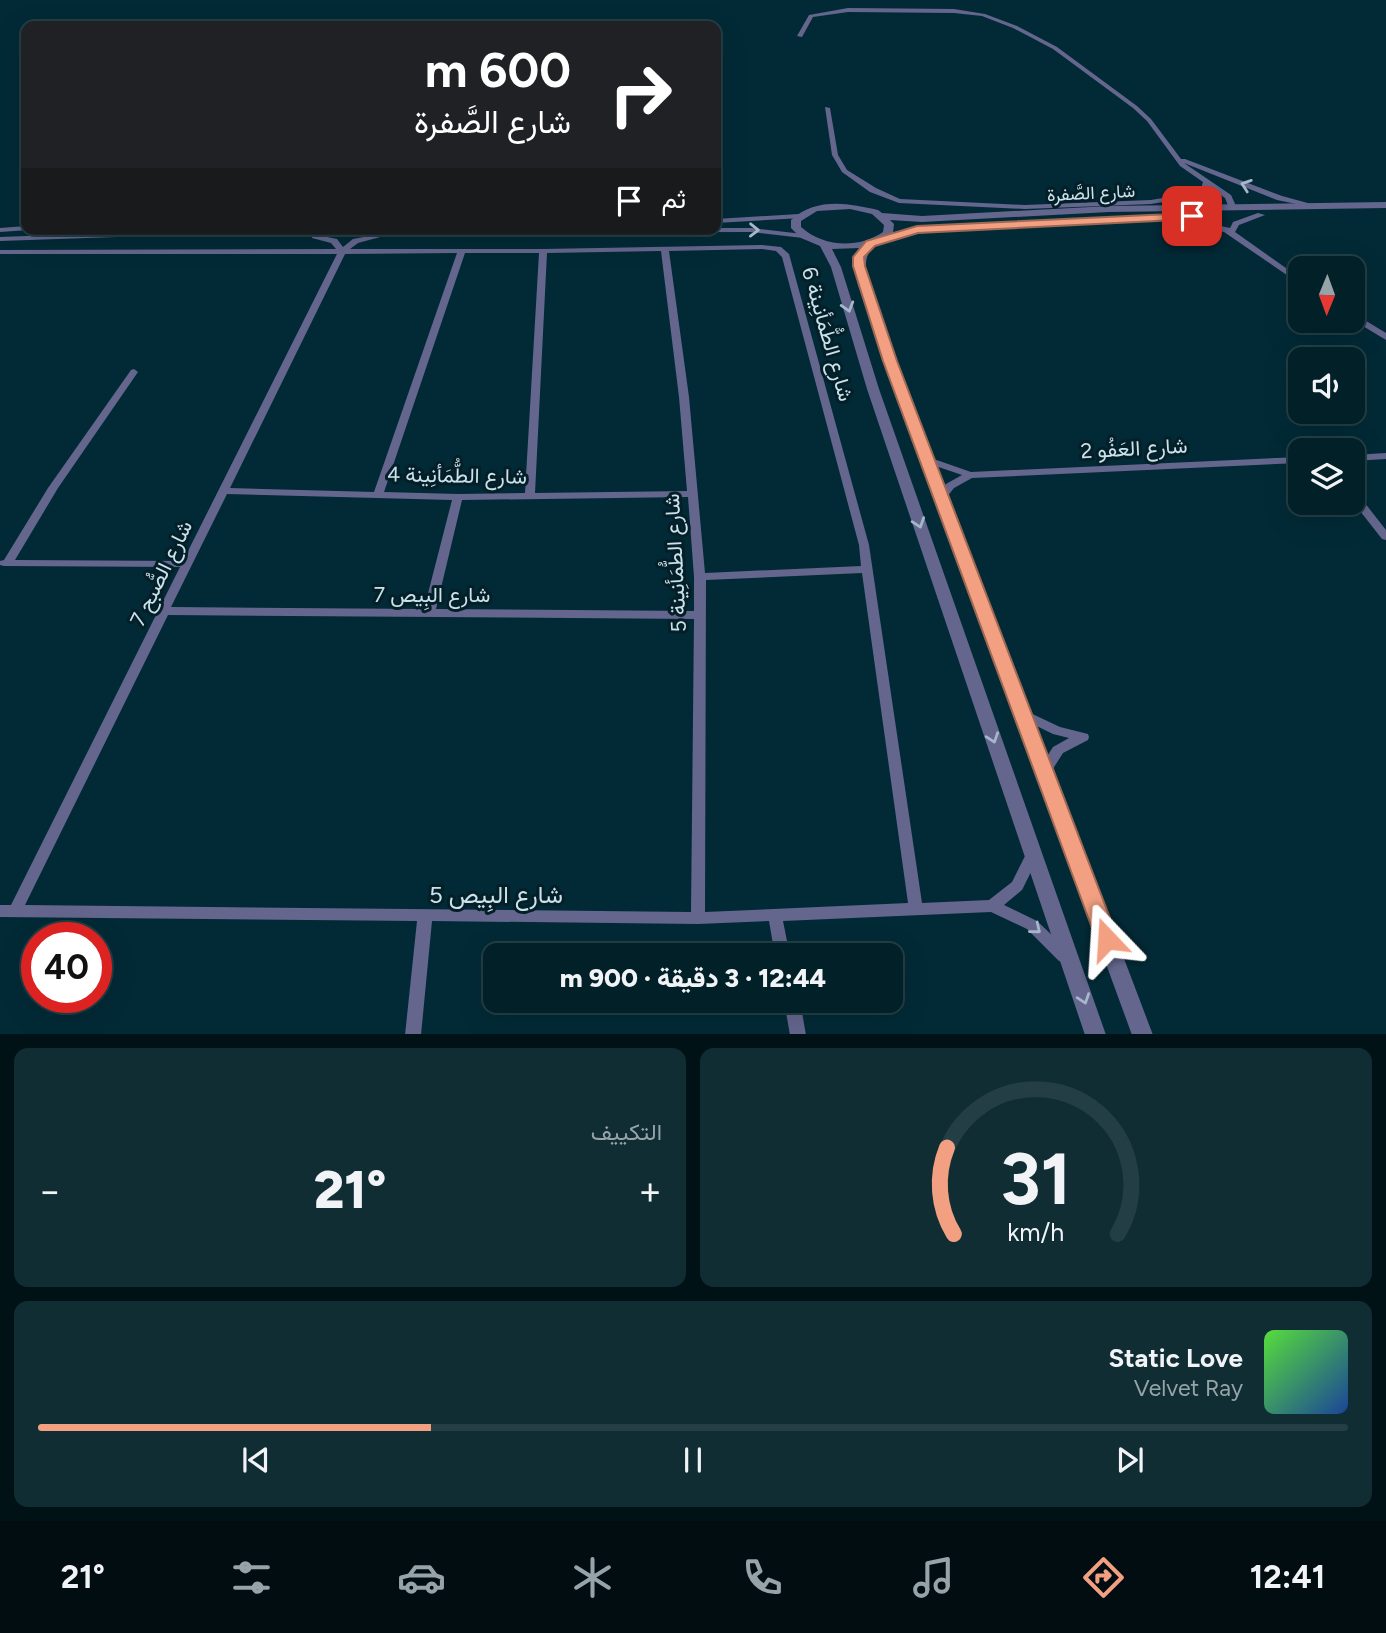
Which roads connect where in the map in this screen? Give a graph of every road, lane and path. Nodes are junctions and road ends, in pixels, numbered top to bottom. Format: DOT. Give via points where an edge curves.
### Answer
graph roads {
  1 [pos="800,36"];
  2 [pos="827,108"];
  3 [pos="1174,155"];
  4 [pos="1205,184"];
  5 [pos="1311,205"];
  6 [pos="1386,205"];
  7 [pos="1232,206"];
  8 [pos="1386,214"];
  9 [pos="1261,215"];
  10 [pos="799,216"];
  11 [pos="881,216"];
  12 [pos="1168,217"];
  13 [pos="721,221"];
  14 [pos="21,228"];
  15 [pos="0,230"];
  16 [pos="721,230"];
  17 [pos="1231,233"];
  18 [pos="153,235"];
  19 [pos="317,235"];
  20 [pos="384,235"];
  21 [pos="803,236"];
  22 [pos="0,239"];
  23 [pos="877,240"];
  24 [pos="824,243"];
  25 [pos="665,250"];
  26 [pos="342,251"];
  27 [pos="462,251"];
  28 [pos="543,251"];
  29 [pos="0,252"];
  30 [pos="1288,274"];
  31 [pos="1365,324"];
  32 [pos="1386,337"];
  33 [pos="134,372"];
  34 [pos="1386,456"];
  35 [pos="1365,457"];
  36 [pos="928,460"];
  37 [pos="1288,461"];
  38 [pos="970,475"];
  39 [pos="223,491"];
  40 [pos="379,493"];
  41 [pos="691,494"];
  42 [pos="530,495"];
  43 [pos="942,496"];
  44 [pos="458,498"];
  45 [pos="1365,510"];
  46 [pos="1386,537"];
  47 [pos="3,563"];
  48 [pos="187,564"];
  49 [pos="867,569"];
  50 [pos="700,577"];
  51 [pos="164,611"];
  52 [pos="429,613"];
  53 [pos="700,615"];
  54 [pos="1023,714"];
  55 [pos="1044,772"];
  56 [pos="1033,853"];
  57 [pos="992,906"];
  58 [pos="916,910"];
  59 [pos="8,911"];
  60 [pos="425,917"];
  61 [pos="775,917"];
  62 [pos="698,918"];
  63 [pos="780,943"];
  64 [pos="1071,964"];
  65 [pos="794,1013"];
  66 [pos="413,1034"];
  67 [pos="798,1034"];
  68 [pos="1096,1034"];
  69 [pos="1143,1034"];
  1 -- 3 [label="street" via="811,16 834,11 946,11 987,16 1046,43 1128,101 1149,120"];
  2 -- 4 [label="street" via="835,155 844,170 873,190 905,202 1006,207 1143,203 1194,195 1205,190"];
  3 -- 4 [label="street"];
  5 -- 3 [label="street, one-way" via="1216,175"];
  4 -- 7 [label="street" via="1228,197"];
  5 -- 6 [label="street, شارع الصَّفرة"];
  5 -- 7 [label="street, شارع الصَّفرة"];
  7 -- 11 [label="street, شارع الصَّفرة" via="922,219"];
  8 -- 9 [label="street, شارع الصَّفرة"];
  9 -- 12 [label="street, شارع الصَّفرة"];
  9 -- 17 [label="street" via="1236,224"];
  10 -- 11 [label="street, شارع الصَّفرة" via="815,208 841,206"];
  10 -- 13 [label="street"];
  10 -- 21 [label="street" via="795,224"];
  11 -- 23 [label="street" via="890,229"];
  12 -- 17 [label="street"];
  12 -- 23 [label="street, شارع الصَّفرة" via="936,228"];
  14 -- 15 [label="street"];
  16 -- 21 [label="street, one-way"];
  17 -- 30 [label="street"];
  18 -- 22 [label="street"];
  19 -- 26 [label="street" via="334,241"];
  20 -- 26 [label="street" via="361,240"];
  21 -- 24 [label="street, شارع الصَّفرة"];
  23 -- 24 [label="street, شارع الصَّفرة" via="848,246"];
  23 -- 36 [label="street" via="861,252 859,266"];
  24 -- 56 [label="street, one-way"];
  25 -- 28 [label="street, شارع الطُّمَأنِينة 6"];
  25 -- 41 [label="street, شارع الطُّمَأنِينة 5"];
  25 -- 49 [label="street, شارع الطُّمَأنِينة 6" via="766,247 785,254"];
  26 -- 27 [label="street, شارع الطُّمَأنِينة 6"];
  26 -- 29 [label="street, شارع الطُّمَأنِينة 6"];
  26 -- 39 [label="street, شارع الصُّبح 7"];
  27 -- 28 [label="street, شارع الطُّمَأنِينة 6"];
  27 -- 40 [label="street"];
  28 -- 42 [label="street"];
  31 -- 32 [label="street"];
  33 -- 47 [label="street"];
  34 -- 35 [label="street"];
  36 -- 38 [label="street, شارع العَفُو 2"];
  36 -- 43 [label="street"];
  37 -- 38 [label="street, شارع العَفُو 2"];
  38 -- 43 [label="street"];
  39 -- 40 [label="street, شارع الطُّمَأنِينة 4"];
  39 -- 48 [label="street, شارع الصُّبح 7"];
  40 -- 44 [label="street, شارع الطُّمَأنِينة 4"];
  41 -- 42 [label="street, شارع الطُّمَأنِينة 4"];
  41 -- 50 [label="street, شارع الطُّمَأنِينة 5"];
  42 -- 44 [label="street, شارع الطُّمَأنِينة 4"];
  43 -- 54 [label="street"];
  44 -- 52 [label="street"];
  45 -- 46 [label="street"];
  47 -- 48 [label="street"];
  48 -- 51 [label="street, شارع الصُّبح 7"];
  49 -- 50 [label="street"];
  49 -- 58 [label="street, شارع الطُّمَأنِينة 6"];
  50 -- 53 [label="street, شارع الطُّمَأنِينة 5"];
  51 -- 52 [label="street, شارع البِيص 7"];
  51 -- 59 [label="street, شارع الصُّبح 7"];
  52 -- 53 [label="street, شارع البِيص 7"];
  53 -- 62 [label="street, شارع الطُّمَأنِينة 5"];
  54 -- 55 [label="street"];
  54 -- 55 [label="street" via="1057,731 1083,737 1058,751"];
  55 -- 69 [label="street"];
  56 -- 57 [label="street" via="1017,886"];
  56 -- 64 [label="street"];
  57 -- 58 [label="street, شارع البِيص 5"];
  57 -- 64 [label="street, شارع البِيص 5, one-way" via="1032,925"];
  58 -- 61 [label="street, شارع البِيص 5"];
  59 -- 60 [label="street, شارع البِيص 5"];
  60 -- 62 [label="street, شارع البِيص 5"];
  60 -- 66 [label="street"];
  61 -- 62 [label="street, شارع البِيص 5"];
  61 -- 63 [label="street"];
  64 -- 68 [label="street, one-way"];
  65 -- 67 [label="street"];
}
